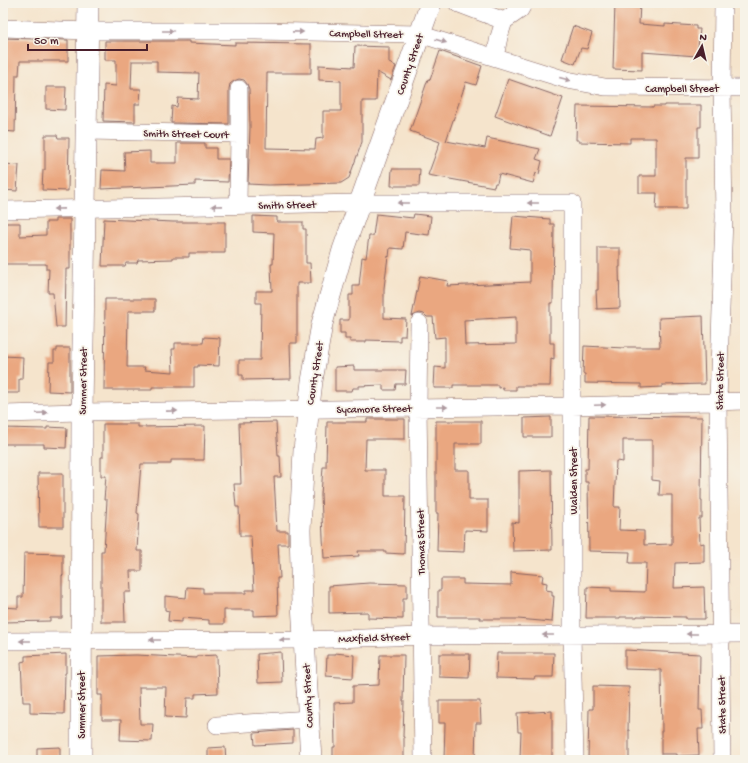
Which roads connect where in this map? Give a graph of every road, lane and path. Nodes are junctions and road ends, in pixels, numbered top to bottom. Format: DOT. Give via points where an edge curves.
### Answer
graph roads {
  1 [pos="88,3"];
  2 [pos="431,3"];
  3 [pos="457,3"];
  4 [pos="524,3"];
  5 [pos="723,3"];
  6 [pos="504,21"];
  7 [pos="3,28"];
  8 [pos="88,31"];
  9 [pos="419,34"];
  10 [pos="495,57"];
  11 [pos="722,88"];
  12 [pos="745,88"];
  13 [pos="238,90"];
  14 [pos="87,132"];
  15 [pos="238,134"];
  16 [pos="359,203"];
  17 [pos="572,203"];
  18 [pos="238,205"];
  19 [pos="86,208"];
  20 [pos="3,210"];
  21 [pos="419,323"];
  22 [pos="718,401"];
  23 [pos="745,401"];
  24 [pos="572,406"];
  25 [pos="418,407"];
  26 [pos="308,410"];
  27 [pos="82,412"];
  28 [pos="3,414"];
  29 [pos="720,634"];
  30 [pos="745,634"];
  31 [pos="572,635"];
  32 [pos="422,636"];
  33 [pos="304,640"];
  34 [pos="3,641"];
  35 [pos="82,641"];
  36 [pos="309,719"];
  37 [pos="217,725"];
  38 [pos="81,760"];
  39 [pos="311,760"];
  40 [pos="423,760"];
  41 [pos="575,760"];
  42 [pos="722,760"];
  1 -- 8 [label="main road, Summer Street"];
  2 -- 9 [label="main road, County Street"];
  3 -- 6 [label="street"];
  4 -- 6 [label="street" via="520,10"];
  5 -- 11 [label="street, State Street"];
  6 -- 10 [label="street"];
  7 -- 8 [label="street, Campbell Street"];
  8 -- 9 [label="street, Campbell Street, one-way"];
  8 -- 14 [label="main road, Summer Street"];
  9 -- 10 [label="street, Campbell Street, one-way"];
  9 -- 16 [label="main road, County Street"];
  10 -- 11 [label="street, Campbell Street, one-way" via="567,80 605,87"];
  11 -- 12 [label="street, Campbell Street"];
  11 -- 22 [label="street, State Street" via="724,217"];
  13 -- 15 [label="street"];
  14 -- 15 [label="street, Smith Street Court"];
  14 -- 19 [label="main road, Summer Street"];
  15 -- 18 [label="street, Smith Street Court"];
  17 -- 16 [label="street, Smith Street, one-way"];
  16 -- 18 [label="street, Smith Street"];
  16 -- 26 [label="main road, County Street" via="328,299"];
  17 -- 24 [label="street, Walden Street"];
  18 -- 19 [label="street, Smith Street, one-way"];
  19 -- 20 [label="street, Smith Street, one-way"];
  19 -- 27 [label="main road, Summer Street"];
  21 -- 25 [label="street, Thomas Street"];
  22 -- 23 [label="street, Sycamore Street"];
  24 -- 22 [label="street, Sycamore Street, one-way"];
  22 -- 29 [label="street, State Street"];
  25 -- 24 [label="street, Sycamore Street, one-way"];
  24 -- 31 [label="street, Walden Street"];
  25 -- 26 [label="street, Sycamore Street"];
  25 -- 32 [label="street, Thomas Street"];
  27 -- 26 [label="street, Sycamore Street, one-way"];
  26 -- 33 [label="main road, County Street" via="300,530"];
  28 -- 27 [label="street, Sycamore Street, one-way"];
  27 -- 35 [label="main road, Summer Street"];
  29 -- 30 [label="street, Maxfield Street"];
  29 -- 31 [label="street, Maxfield Street, one-way"];
  29 -- 42 [label="street, State Street"];
  31 -- 32 [label="street, Maxfield Street, one-way"];
  31 -- 41 [label="street, Walden Street"];
  32 -- 33 [label="street, Maxfield Street"];
  32 -- 40 [label="street, Thomas Street"];
  33 -- 35 [label="street, Maxfield Street, one-way"];
  33 -- 36 [label="main road, County Street"];
  35 -- 34 [label="street, Maxfield Street, one-way"];
  35 -- 38 [label="main road, Summer Street"];
  36 -- 37 [label="street"];
  36 -- 39 [label="main road, County Street"];
}
